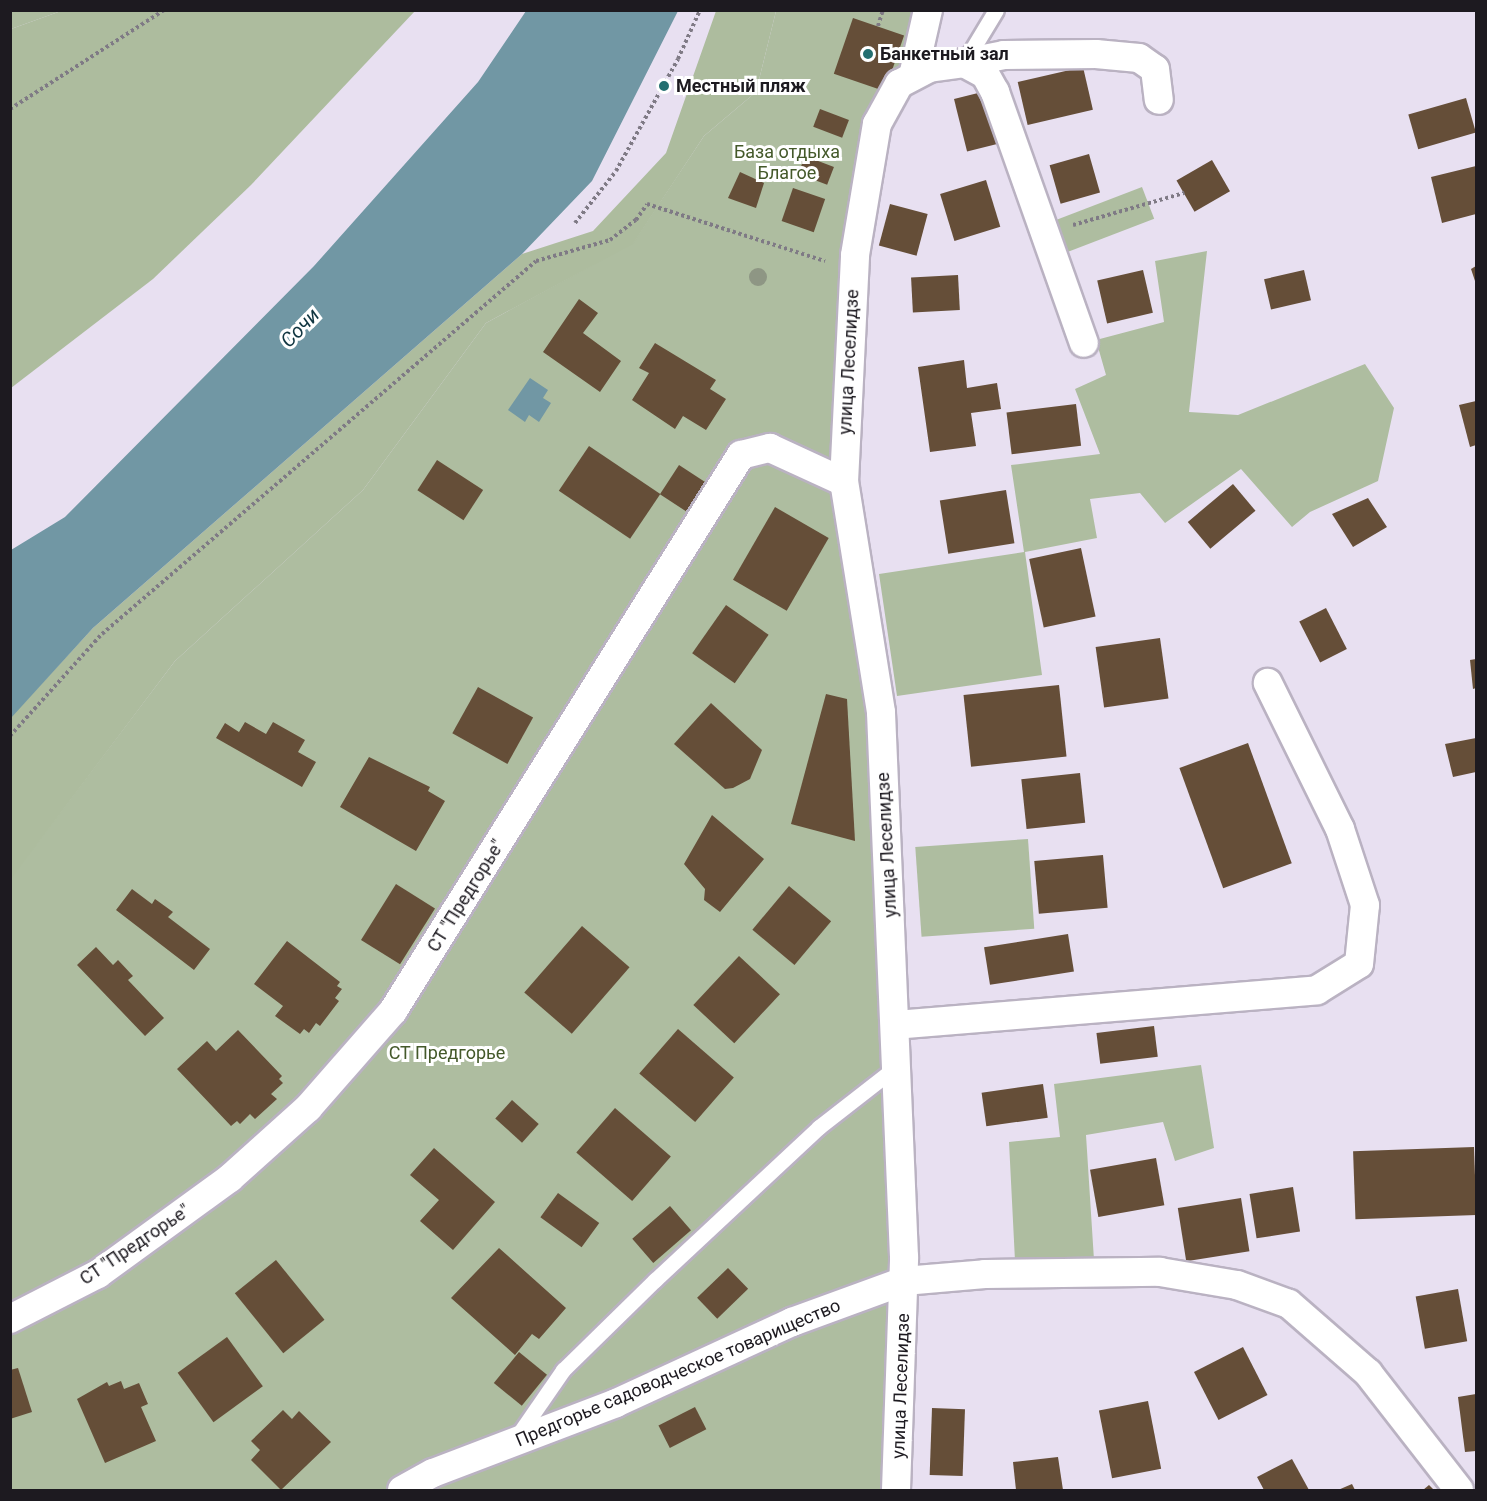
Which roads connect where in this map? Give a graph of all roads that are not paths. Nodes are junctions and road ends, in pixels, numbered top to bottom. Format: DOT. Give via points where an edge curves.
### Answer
graph roads {
  1 [pos="928,10"];
  2 [pos="996,10"];
  3 [pos="964,63"];
  4 [pos="913,76"];
  5 [pos="1159,100"];
  6 [pos="1084,343"];
  7 [pos="844,482"];
  8 [pos="1268,683"];
  9 [pos="895,1025"];
  10 [pos="896,1067"];
  11 [pos="904,1281"];
  12 [pos="855,1299"];
  13 [pos="10,1319"];
  14 [pos="512,1443"];
  15 [pos="402,1491"];
  16 [pos="896,1491"];
  17 [pos="1459,1491"];
  1 -- 4 [label="street"];
  2 -- 3 [label="lane"];
  3 -- 4 [label="street, улица Леселидзе" via="928,68"];
  3 -- 5 [label="street, улица Леселидзе" via="1004,55 1096,54 1139,58 1155,69"];
  3 -- 6 [label="street" via="985,74 995,92"];
  4 -- 7 [label="street, улица Леселидзе" via="899,84 877,124 854,270"];
  7 -- 9 [label="street, улица Леселидзе" via="881,712"];
  7 -- 13 [label="street, СТ \"Предгорье\"" via="770,448 741,455 393,1011 308,1108 230,1178 98,1274"];
  8 -- 9 [label="street" via="1340,828 1358,883 1365,905 1359,964 1317,990"];
  9 -- 10 [label="street, улица Леселидзе"];
  10 -- 11 [label="street, улица Леселидзе"];
  10 -- 14 [label="lane" via="819,1127 563,1370"];
  11 -- 12 [label="street, улица Леселидзе"];
  11 -- 16 [label="street, улица Леселидзе"];
  11 -- 17 [label="street, улица Леселидзе" via="985,1274 1160,1272 1237,1286 1289,1304 1368,1373"];
  12 -- 14 [label="street, Предгорье садоводческое товарищество" via="792,1322 616,1403"];
  14 -- 15 [label="street, Предгорье садоводческое товарищество" via="433,1473"];
}
